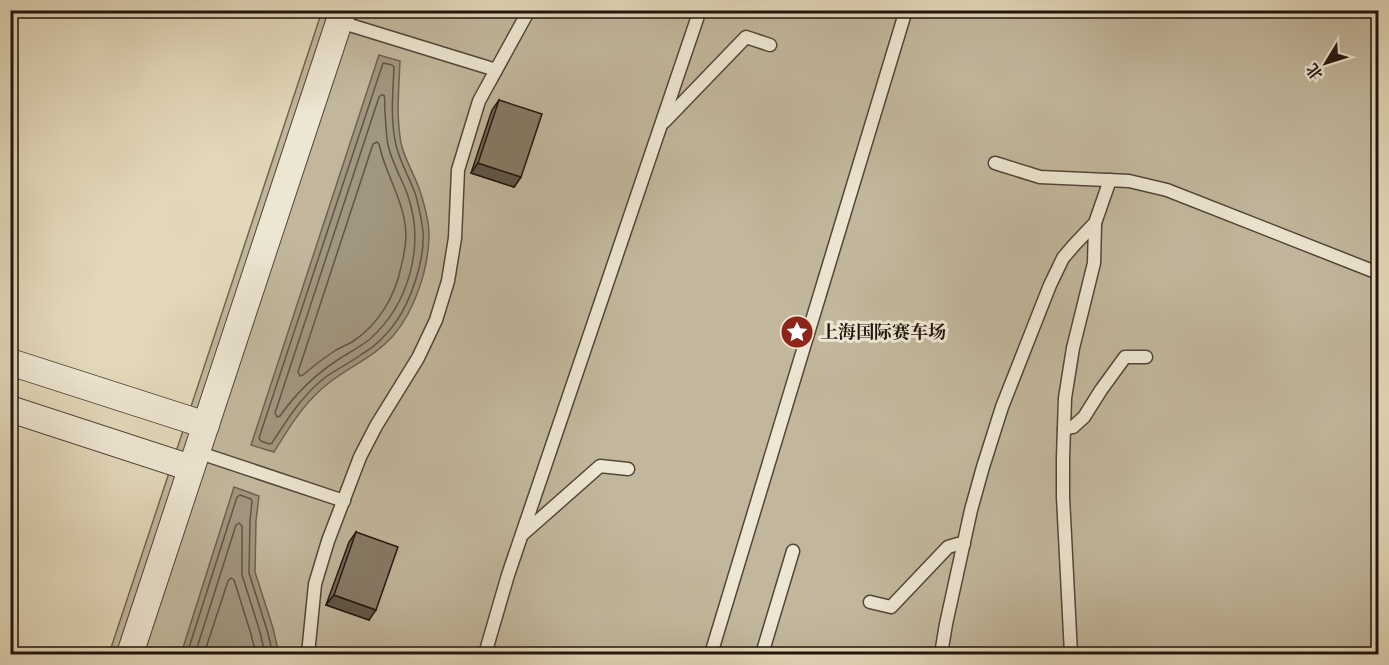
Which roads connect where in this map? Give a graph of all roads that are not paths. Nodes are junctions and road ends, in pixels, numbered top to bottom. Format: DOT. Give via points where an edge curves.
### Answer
graph roads {
  1 [pos="529,10"];
  2 [pos="700,10"];
  3 [pos="906,10"];
  4 [pos="342,16"];
  5 [pos="770,45"];
  6 [pos="496,70"];
  7 [pos="662,125"];
  8 [pos="995,163"];
  9 [pos="1110,180"];
  10 [pos="1095,223"];
  11 [pos="1378,273"];
  12 [pos="1146,357"];
  13 [pos="10,362"];
  14 [pos="10,408"];
  15 [pos="206,425"];
  16 [pos="1064,429"];
  17 [pos="194,460"];
  18 [pos="628,469"];
  19 [pos="344,501"];
  20 [pos="522,534"];
  21 [pos="964,544"];
  22 [pos="793,551"];
  23 [pos="870,602"];
  24 [pos="130,654"];
  25 [pos="308,654"];
  26 [pos="485,654"];
  27 [pos="711,654"];
  28 [pos="762,654"];
  29 [pos="941,654"];
  30 [pos="1071,654"];
  1 -- 6 [label="lane"];
  2 -- 7 [label="lane"];
  3 -- 27 [label="lane"];
  4 -- 6 [label="lane"];
  4 -- 15 [label="street"];
  5 -- 7 [label="lane" via="746,37"];
  6 -- 19 [label="lane" via="479,101 458,170 455,238 436,320 418,358 376,426"];
  7 -- 20 [label="lane"];
  8 -- 9 [label="lane" via="1040,177"];
  9 -- 10 [label="lane"];
  9 -- 11 [label="lane" via="1167,190"];
  10 -- 16 [label="lane" via="1094,263 1073,348"];
  10 -- 21 [label="lane" via="1063,258 1038,312 986,457"];
  12 -- 16 [label="lane" via="1125,357 1079,423"];
  13 -- 15 [label="street"];
  14 -- 17 [label="street"];
  15 -- 17 [label="street"];
  16 -- 30 [label="lane"];
  17 -- 19 [label="lane"];
  17 -- 24 [label="street"];
  18 -- 20 [label="lane" via="600,466"];
  19 -- 25 [label="lane" via="315,584"];
  20 -- 26 [label="lane"];
  21 -- 23 [label="lane" via="948,547 891,607"];
  21 -- 29 [label="lane"];
  22 -- 28 [label="lane"];
}
